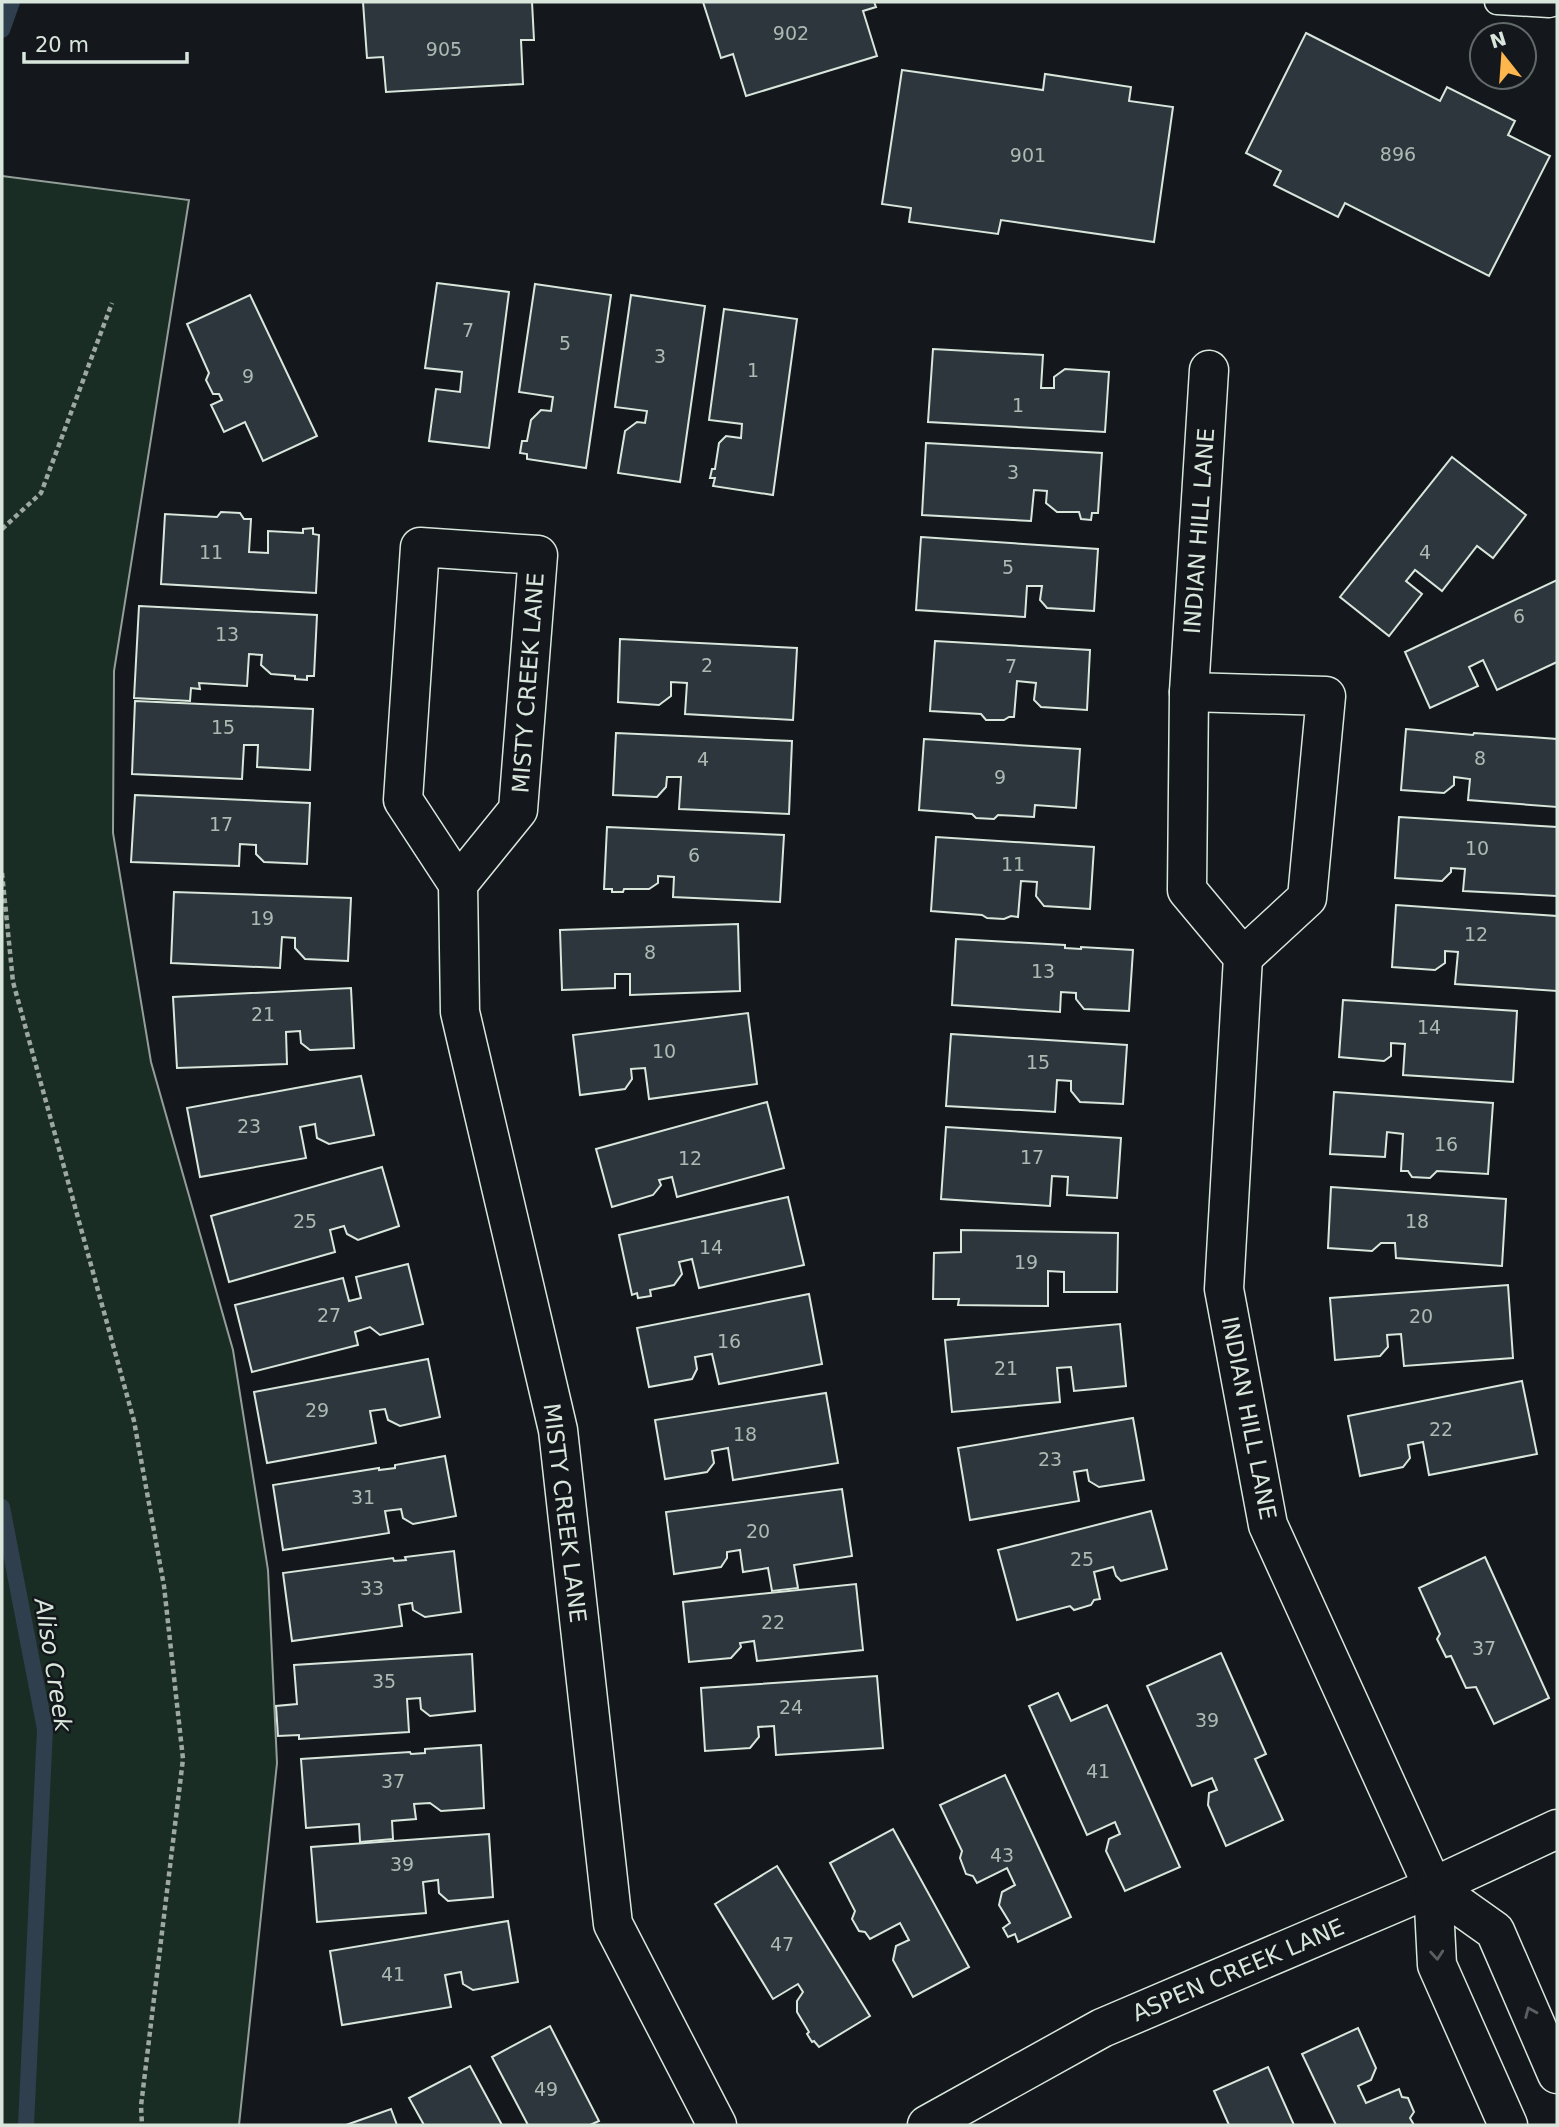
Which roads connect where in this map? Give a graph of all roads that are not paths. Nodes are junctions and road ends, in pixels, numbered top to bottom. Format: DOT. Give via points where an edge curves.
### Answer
graph roads {
  1 [pos="1497,2"];
  2 [pos="1557,3"];
  3 [pos="1209,370"];
  4 [pos="1188,692"];
  5 [pos="458,884"];
  6 [pos="1242,957"];
  7 [pos="1557,1829"];
  8 [pos="1433,1886"];
  9 [pos="1557,2074"];
  10 [pos="717,2125"];
  11 [pos="927,2125"];
  12 [pos="1508,2125"];
  1 -- 2 [label="lane"];
  3 -- 4 [label="street, INDIAN HILL LANE"];
  4 -- 6 [label="street, INDIAN HILL LANE" via="1187,890"];
  4 -- 6 [label="street" via="1326,696 1307,898"];
  5 -- 5 [label="street, MISTY CREEK LANE" via="403,800 420,547 538,555 518,810"];
  5 -- 10 [label="street, MISTY CREEK LANE" via="460,1012 558,1430 614,1924"];
  6 -- 8 [label="street, INDIAN HILL LANE" via="1224,1289 1268,1525"];
  7 -- 8 [label="street, ASPEN CREEK LANE"];
  9 -- 8 [label="street, INDIAN HILL LANE, one-way" via="1495,1931"];
  8 -- 11 [label="street, ASPEN CREEK LANE" via="1102,2028"];
  8 -- 12 [label="street, INDIAN HILL LANE, one-way" via="1437,1965"];
}
